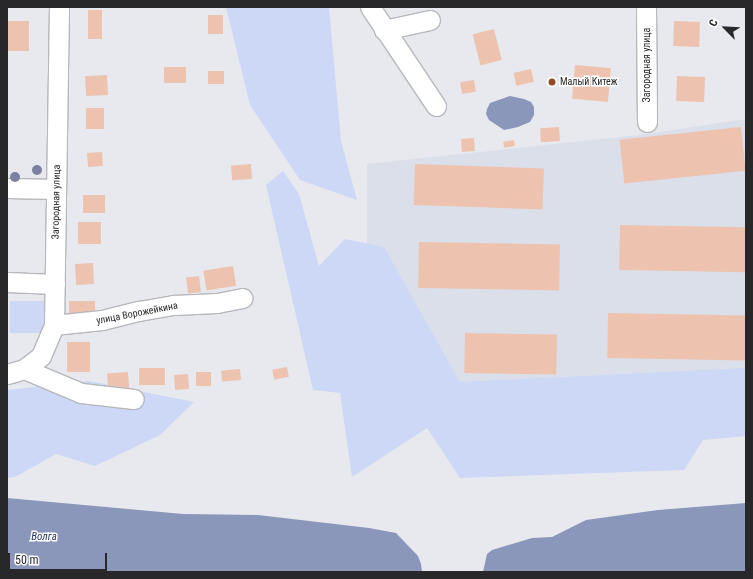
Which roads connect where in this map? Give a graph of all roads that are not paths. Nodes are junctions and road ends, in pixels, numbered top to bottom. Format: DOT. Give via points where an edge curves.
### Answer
graph roads {
  1 [pos="59,7"];
  2 [pos="370,7"];
  3 [pos="646,7"];
  4 [pos="430,20"];
  5 [pos="384,30"];
  6 [pos="436,106"];
  7 [pos="647,122"];
  8 [pos="7,188"];
  9 [pos="56,189"];
  10 [pos="7,282"];
  11 [pos="55,284"];
  12 [pos="243,298"];
  13 [pos="54,325"];
  14 [pos="16,372"];
  15 [pos="134,399"];
  1 -- 9 [label="street, Загородная улица"];
  2 -- 5 [label="street"];
  3 -- 7 [label="street, Загородная улица"];
  4 -- 5 [label="street"];
  5 -- 6 [label="street"];
  8 -- 9 [label="street"];
  9 -- 11 [label="street, Загородная улица"];
  10 -- 11 [label="street"];
  11 -- 13 [label="street, Загородная улица"];
  12 -- 13 [label="street, улица Ворожейкина" via="216,304 174,305 95,321"];
  13 -- 14 [label="street, Загородная улица" via="41,356"];
  14 -- 15 [label="street" via="81,393"];
}
